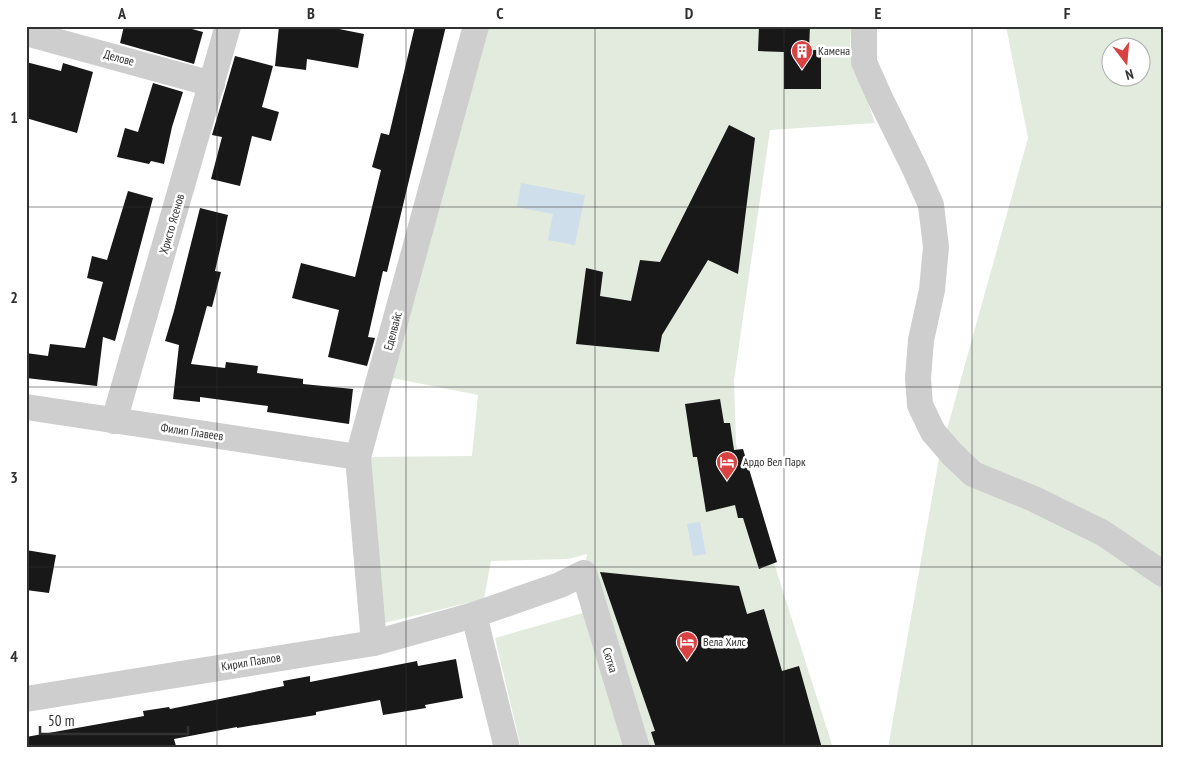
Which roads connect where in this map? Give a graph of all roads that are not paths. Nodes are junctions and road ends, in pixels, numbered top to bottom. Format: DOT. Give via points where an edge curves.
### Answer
graph roads {
  1 [pos="228,26"];
  2 [pos="476,26"];
  3 [pos="864,26"];
  4 [pos="26,32"];
  5 [pos="212,84"];
  6 [pos="26,407"];
  7 [pos="114,421"];
  8 [pos="358,457"];
  9 [pos="584,573"];
  10 [pos="1163,574"];
  11 [pos="474,615"];
  12 [pos="374,643"];
  13 [pos="26,699"];
  14 [pos="508,748"];
  15 [pos="637,748"];
  1 -- 5 [label="street, Христо Ясенов"];
  2 -- 8 [label="street, Еделвайс"];
  3 -- 10 [label="street" via="864,62 930,205 936,247 918,378 920,405 933,432 973,474 1034,499 1102,533"];
  4 -- 5 [label="street, Делове"];
  5 -- 7 [label="street, Христо Ясенов"];
  6 -- 7 [label="street, Филип Главеев"];
  7 -- 8 [label="street, Филип Главеев"];
  8 -- 12 [label="street, Еделвайс"];
  9 -- 11 [label="street, Кирил Павлов" via="560,585"];
  9 -- 15 [label="street, Сютка"];
  11 -- 12 [label="street, Кирил Павлов"];
  11 -- 14 [label="street"];
  12 -- 13 [label="street, Кирил Павлов"];
}
